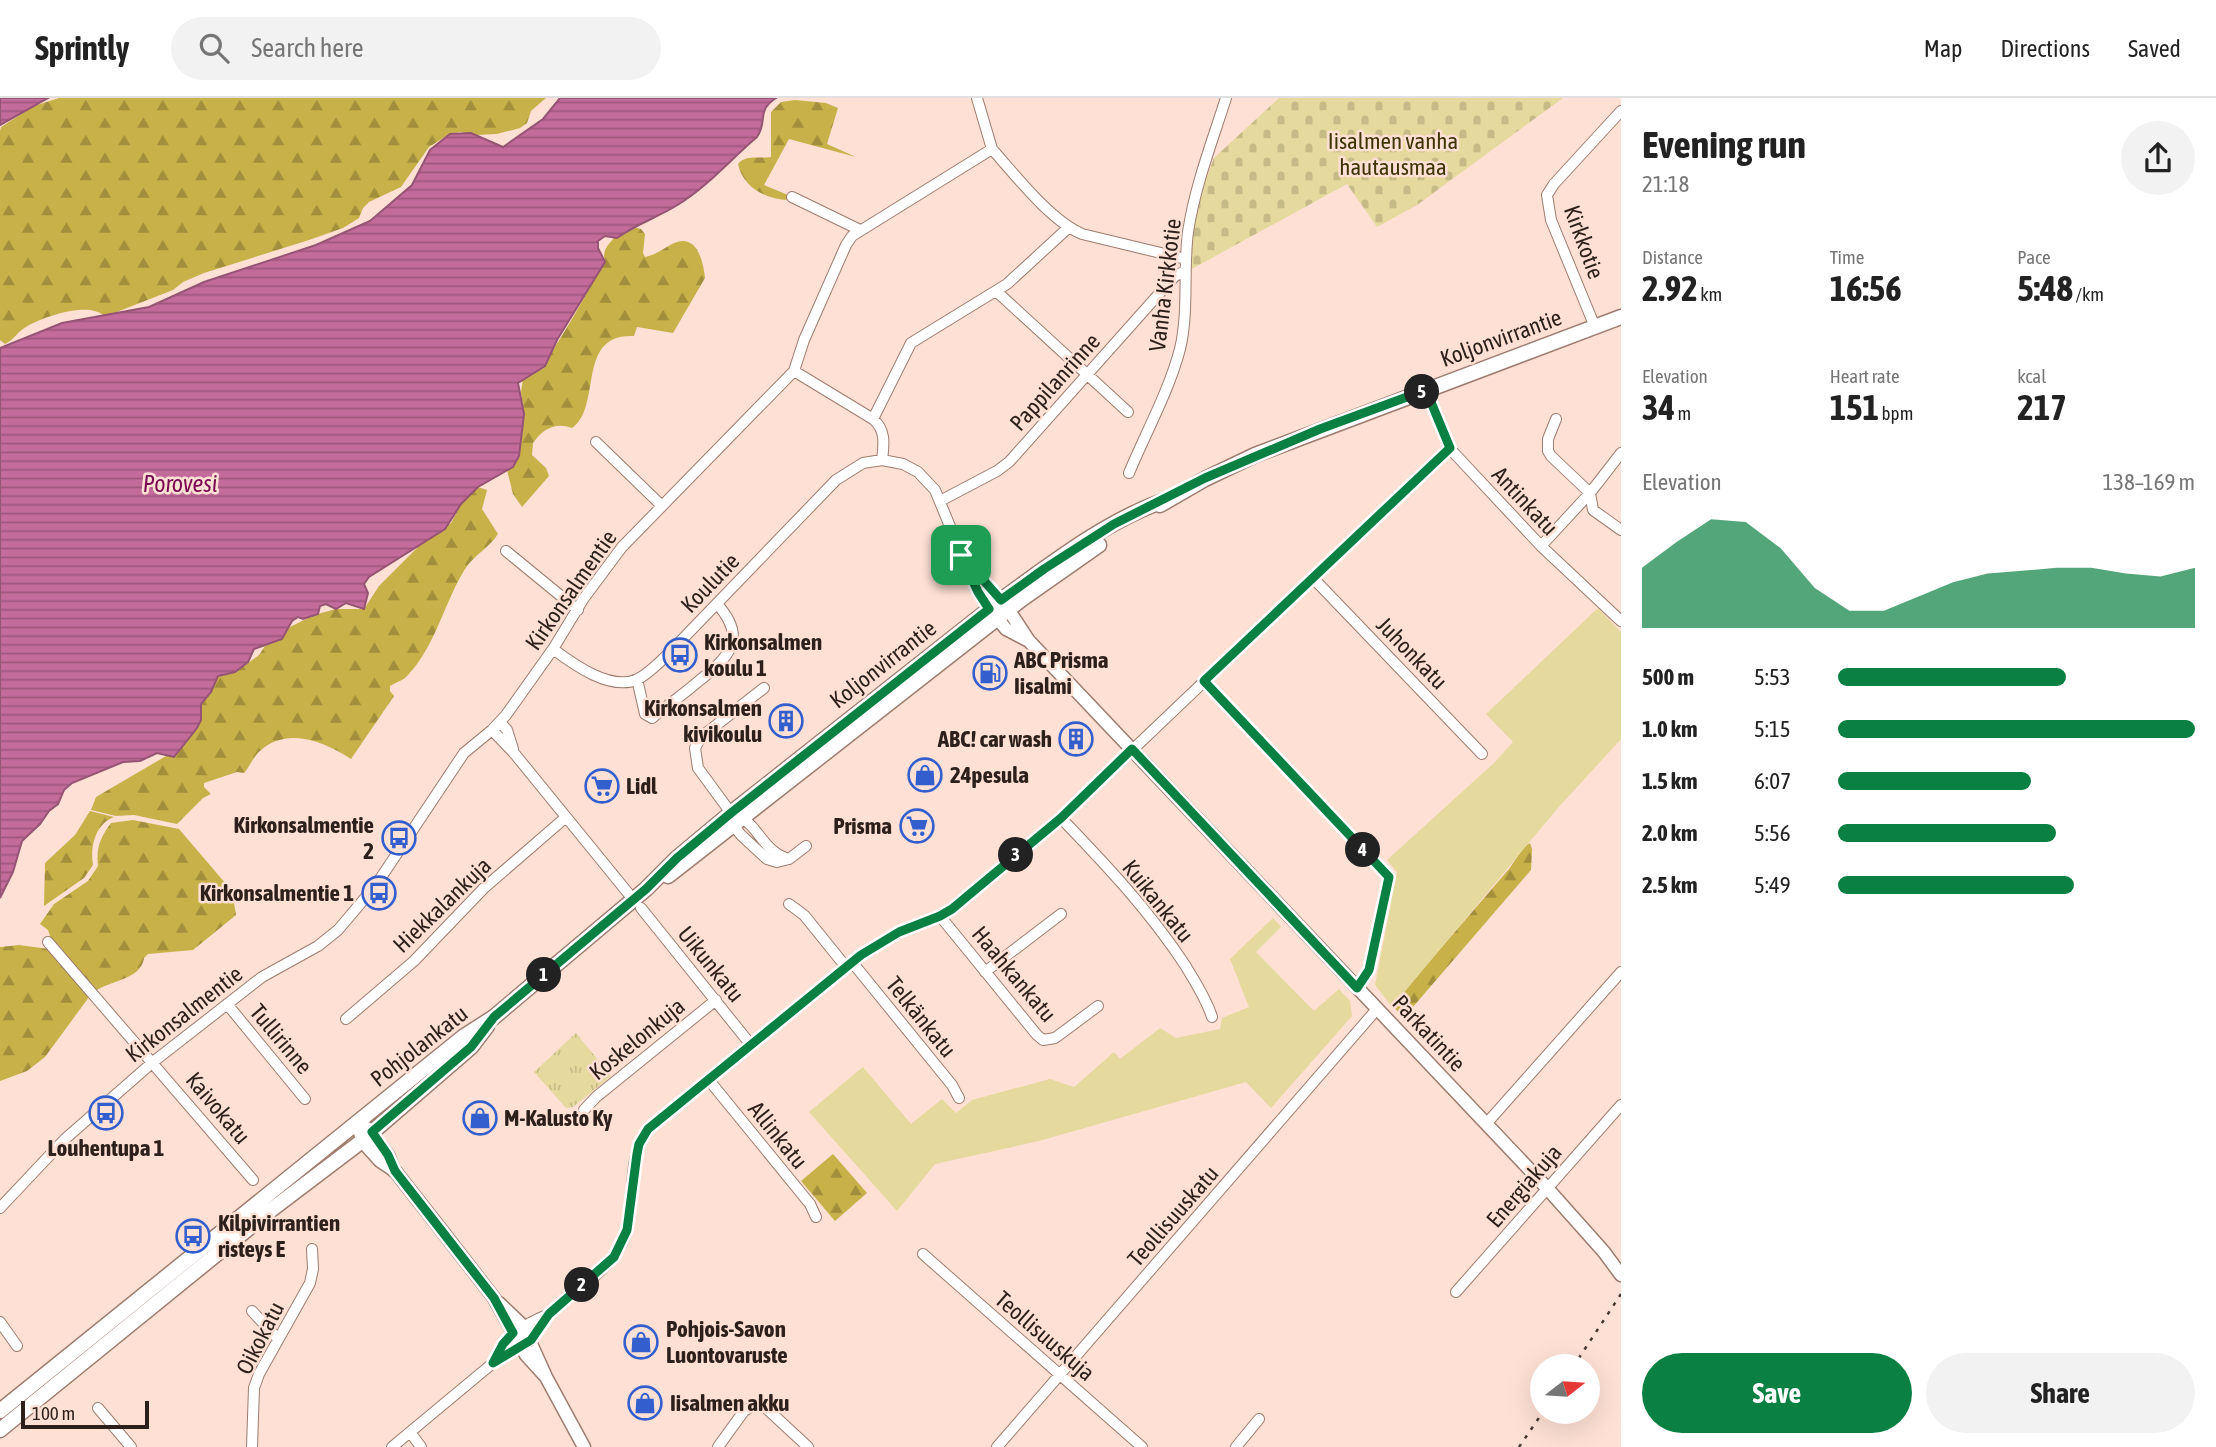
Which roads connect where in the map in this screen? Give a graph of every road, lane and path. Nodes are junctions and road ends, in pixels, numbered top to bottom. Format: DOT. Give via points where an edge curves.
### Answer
graph roads {
  1 [pos="977,98"];
  2 [pos="1226,98"];
  3 [pos="1621,111"];
  4 [pos="992,149"];
  5 [pos="792,197"];
  6 [pos="1068,228"];
  7 [pos="860,230"];
  8 [pos="1186,259"];
  9 [pos="1185,271"];
  10 [pos="996,291"];
  11 [pos="1621,317"];
  12 [pos="1595,327"];
  13 [pos="794,371"];
  14 [pos="1087,375"];
  15 [pos="1426,390"];
  16 [pos="1128,412"];
  17 [pos="1556,418"];
  18 [pos="873,419"];
  19 [pos="596,442"];
  20 [pos="1450,448"];
  21 [pos="1621,453"];
  22 [pos="883,460"];
  23 [pos="1129,473"];
  24 [pos="1590,493"];
  25 [pos="940,500"];
  26 [pos="661,505"];
  27 [pos="1621,530"];
  28 [pos="1541,547"];
  29 [pos="506,551"];
  30 [pos="961,555"];
  31 [pos="1313,579"];
  32 [pos="717,604"];
  33 [pos="1005,605"];
  34 [pos="578,610"];
  35 [pos="993,614"];
  36 [pos="1621,621"];
  37 [pos="1030,640"];
  38 [pos="553,649"];
  39 [pos="637,679"];
  40 [pos="1204,681"];
  41 [pos="764,688"];
  42 [pos="500,722"];
  43 [pos="492,730"];
  44 [pos="1132,749"];
  45 [pos="514,753"];
  46 [pos="1482,754"];
  47 [pos="565,818"];
  48 [pos="1061,818"];
  49 [pos="736,819"];
  50 [pos="806,846"];
  51 [pos="628,893"];
  52 [pos="789,904"];
  53 [pos="641,908"];
  54 [pos="1061,914"];
  55 [pos="940,916"];
  56 [pos="48,942"];
  57 [pos="849,965"];
  58 [pos="985,972"];
  59 [pos="1621,972"];
  60 [pos="1357,988"];
  61 [pos="716,1000"];
  62 [pos="227,1004"];
  63 [pos="1098,1006"];
  64 [pos="1377,1009"];
  65 [pos="494,1017"];
  66 [pos="1212,1017"];
  67 [pos="345,1019"];
  68 [pos="751,1045"];
  69 [pos="153,1062"];
  70 [pos="709,1079"];
  71 [pos="959,1098"];
  72 [pos="305,1099"];
  73 [pos="1621,1105"];
  74 [pos="584,1110"];
  75 [pos="358,1124"];
  76 [pos="1486,1124"];
  77 [pos="367,1137"];
  78 [pos="253,1180"];
  79 [pos="1547,1188"];
  80 [pos="1,1204"];
  81 [pos="816,1217"];
  82 [pos="312,1249"];
  83 [pos="923,1254"];
  84 [pos="1621,1275"];
  85 [pos="1456,1292"];
  86 [pos="252,1311"];
  87 [pos="549,1314"];
  88 [pos="0,1322"];
  89 [pos="518,1329"];
  90 [pos="278,1339"];
  91 [pos="527,1344"];
  92 [pos="17,1346"];
  93 [pos="493,1363"];
  94 [pos="1060,1376"];
  95 [pos="99,1408"];
  96 [pos="0,1411"];
  97 [pos="1258,1419"];
  98 [pos="0,1430"];
  99 [pos="410,1432"];
  100 [pos="131,1447"];
  101 [pos="252,1447"];
  102 [pos="392,1447"];
  103 [pos="421,1447"];
  104 [pos="584,1447"];
  105 [pos="718,1447"];
  106 [pos="808,1447"];
  107 [pos="997,1447"];
  108 [pos="1142,1447"];
  109 [pos="1236,1447"];
  1 -- 4 [label="street"];
  2 -- 8 [label="street, Vanha Kirkkotie" via="1195,198"];
  3 -- 12 [label="street, Kirkkotie" via="1547,195 1550,220"];
  4 -- 6 [label="street"];
  4 -- 7 [label="street, Kirkonsalmentie"];
  5 -- 7 [label="street"];
  6 -- 8 [label="street"];
  6 -- 10 [label="street"];
  7 -- 13 [label="street, Kirkonsalmentie" via="846,245 803,340"];
  8 -- 9 [label="street, Vanha Kirkkotie"];
  9 -- 14 [label="street, Pappilanrinne" via="1175,276"];
  9 -- 23 [label="street, Vanha Kirkkotie" via="1180,349"];
  10 -- 14 [label="street"];
  10 -- 18 [label="street" via="911,343"];
  11 -- 12 [label="main road, Koljonvirrantie"];
  12 -- 15 [label="main road, Koljonvirrantie"];
  13 -- 18 [label="street"];
  13 -- 26 [label="street, Kirkonsalmentie"];
  14 -- 16 [label="street"];
  14 -- 25 [label="street, Pappilanrinne" via="1009,462"];
  15 -- 20 [label="street, Antinkatu"];
  15 -- 33 [label="main road, Koljonvirrantie" via="1255,455 1150,505 1044,569"];
  17 -- 24 [label="street" via="1548,439 1550,456"];
  18 -- 22 [label="street" via="882,430"];
  19 -- 26 [label="street"];
  20 -- 28 [label="street, Antinkatu"];
  20 -- 31 [label="street"];
  21 -- 24 [label="street"];
  22 -- 25 [label="street" via="918,472"];
  22 -- 32 [label="street, Koulutie" via="863,463 836,480"];
  24 -- 27 [label="street" via="1592,510"];
  24 -- 28 [label="street"];
  25 -- 30 [label="street"];
  26 -- 34 [label="street, Kirkonsalmentie" via="616,554"];
  28 -- 36 [label="street, Antinkatu"];
  29 -- 34 [label="street"];
  30 -- 33 [label="street"];
  30 -- 35 [label="street"];
  31 -- 40 [label="street"];
  31 -- 46 [label="street, Juhonkatu"];
  32 -- 39 [label="street, Koulutie" via="655,667"];
  32 -- 39 [label="street" via="733,633 723,662 652,718 645,714"];
  33 -- 35 [label="main road, Koljonvirrantie"];
  33 -- 37 [label="street, Parkatintie"];
  34 -- 38 [label="street, Kirkonsalmentie"];
  35 -- 37 [label="street, Parkatintie" via="1014,635"];
  35 -- 49 [label="main road, Koljonvirrantie"];
  37 -- 44 [label="street, Parkatintie"];
  38 -- 39 [label="street" via="609,680"];
  38 -- 42 [label="street, Kirkonsalmentie"];
  40 -- 44 [label="street"];
  40 -- 60 [label="street" via="1389,877 1369,970"];
  41 -- 49 [label="street" via="701,737 695,748 698,768"];
  42 -- 43 [label="street, Kirkonsalmentie"];
  42 -- 45 [label="street"];
  43 -- 45 [label="street"];
  43 -- 62 [label="street, Kirkonsalmentie" via="464,753 376,885 338,930"];
  44 -- 48 [label="street"];
  44 -- 60 [label="street, Parkatintie"];
  45 -- 47 [label="street"];
  47 -- 51 [label="street"];
  47 -- 67 [label="street, Hiekkalankuja" via="484,888 414,961"];
  48 -- 55 [label="street"];
  48 -- 66 [label="street, Kuikankatu" via="1163,932"];
  49 -- 50 [label="street" via="749,844 767,859 789,859"];
  49 -- 65 [label="main road, Koljonvirrantie" via="677,858"];
  52 -- 57 [label="street, Telkänkatu"];
  53 -- 61 [label="street, Uikunkatu"];
  54 -- 58 [label="street"];
  55 -- 57 [label="street" via="899,932"];
  55 -- 58 [label="street, Haahkankatu"];
  56 -- 69 [label="street, Kaivokatu"];
  57 -- 68 [label="street"];
  57 -- 71 [label="street, Telkänkatu"];
  58 -- 63 [label="street, Haahkankatu" via="1043,1040 1055,1038"];
  59 -- 76 [label="street"];
  60 -- 64 [label="street, Parkatintie"];
  61 -- 68 [label="street, Uikunkatu"];
  61 -- 74 [label="street, Koskelonkuja"];
  62 -- 69 [label="street, Kirkonsalmentie"];
  62 -- 72 [label="street, Tullirinne"];
  64 -- 76 [label="street, Parkatintie"];
  64 -- 94 [label="street, Teollisuuskatu"];
  65 -- 75 [label="main road, Pohjolankatu"];
  65 -- 77 [label="main road, Pohjolankatu" via="471,1047"];
  68 -- 70 [label="street"];
  69 -- 78 [label="street, Kaivokatu"];
  69 -- 80 [label="street, Kirkonsalmentie" via="65,1139"];
  70 -- 81 [label="street, Allinkatu"];
  70 -- 87 [label="street" via="643,1136 620,1247 607,1265"];
  73 -- 79 [label="street, Energiakuja"];
  75 -- 77 [label="street"];
  75 -- 96 [label="main road, Pohjolankatu"];
  76 -- 79 [label="street, Parkatintie"];
  77 -- 89 [label="street" via="380,1161 395,1171"];
  77 -- 98 [label="main road, Pohjolankatu"];
  79 -- 84 [label="street, Parkatintie"];
  79 -- 85 [label="street, Energiakuja"];
  82 -- 90 [label="street, Oikokatu" via="310,1283"];
  83 -- 94 [label="street, Teollisuuskuja"];
  86 -- 90 [label="street"];
  87 -- 89 [label="street"];
  87 -- 91 [label="street"];
  88 -- 92 [label="street"];
  89 -- 91 [label="street"];
  89 -- 93 [label="street"];
  90 -- 101 [label="street, Oikokatu" via="254,1388"];
  91 -- 93 [label="street"];
  91 -- 104 [label="street"];
  93 -- 99 [label="street"];
  94 -- 107 [label="street, Teollisuuskatu"];
  94 -- 108 [label="street, Teollisuuskuja"];
  95 -- 100 [label="street"];
  97 -- 109 [label="street"];
  99 -- 102 [label="street"];
  99 -- 103 [label="street"];
  105 -- 106 [label="street" via="744,1412 756,1404"];
}
